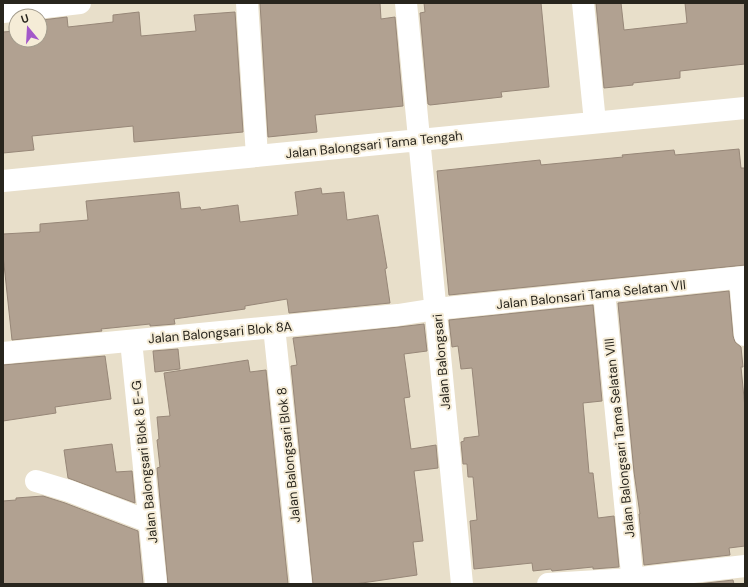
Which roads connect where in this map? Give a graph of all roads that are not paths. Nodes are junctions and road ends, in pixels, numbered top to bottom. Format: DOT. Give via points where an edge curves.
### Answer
graph roads {
  1 [pos="80,3"];
  2 [pos="247,3"];
  3 [pos="406,3"];
  4 [pos="583,3"];
  5 [pos="3,12"];
  6 [pos="745,108"];
  7 [pos="595,122"];
  8 [pos="420,140"];
  9 [pos="257,156"];
  10 [pos="3,181"];
  11 [pos="743,278"];
  12 [pos="604,292"];
  13 [pos="436,309"];
  14 [pos="274,327"];
  15 [pos="745,335"];
  16 [pos="131,341"];
  17 [pos="3,353"];
  18 [pos="36,481"];
  19 [pos="150,522"];
  20 [pos="745,566"];
  21 [pos="633,581"];
  22 [pos="156,584"];
  23 [pos="301,584"];
  24 [pos="462,584"];
  25 [pos="548,584"];
  1 -- 5 [label="street"];
  2 -- 9 [label="street"];
  3 -- 8 [label="street, Jalan Balongsari"];
  4 -- 7 [label="street"];
  6 -- 7 [label="street, Jalan Balongsari Tama Tengah"];
  7 -- 8 [label="street, Jalan Balongsari Tama Tengah"];
  8 -- 9 [label="street, Jalan Balongsari Tama Tengah"];
  8 -- 13 [label="street, Jalan Balongsari"];
  9 -- 10 [label="street, Jalan Balongsari Tama Tengah"];
  11 -- 12 [label="street, Jalan Balonsari Tama Selatan VII"];
  11 -- 15 [label="street"];
  12 -- 13 [label="street, Jalan Balonsari Tama Selatan VII"];
  12 -- 21 [label="street, Jalan Balongsari Tama Selatan VIII"];
  13 -- 14 [label="street, Jalan Balongsari Blok 8A"];
  13 -- 24 [label="street, Jalan Balongsari"];
  14 -- 16 [label="street, Jalan Balongsari Blok 8A"];
  14 -- 23 [label="street, Jalan Balongsari Blok 8"];
  16 -- 17 [label="street, Jalan Balongsari Blok 8A"];
  16 -- 19 [label="street, Jalan Balongsari Blok 8 E-G"];
  18 -- 19 [label="street"];
  19 -- 22 [label="street, Jalan Balongsari Blok 8 E-G"];
  20 -- 21 [label="street"];
  21 -- 25 [label="street"];
}
